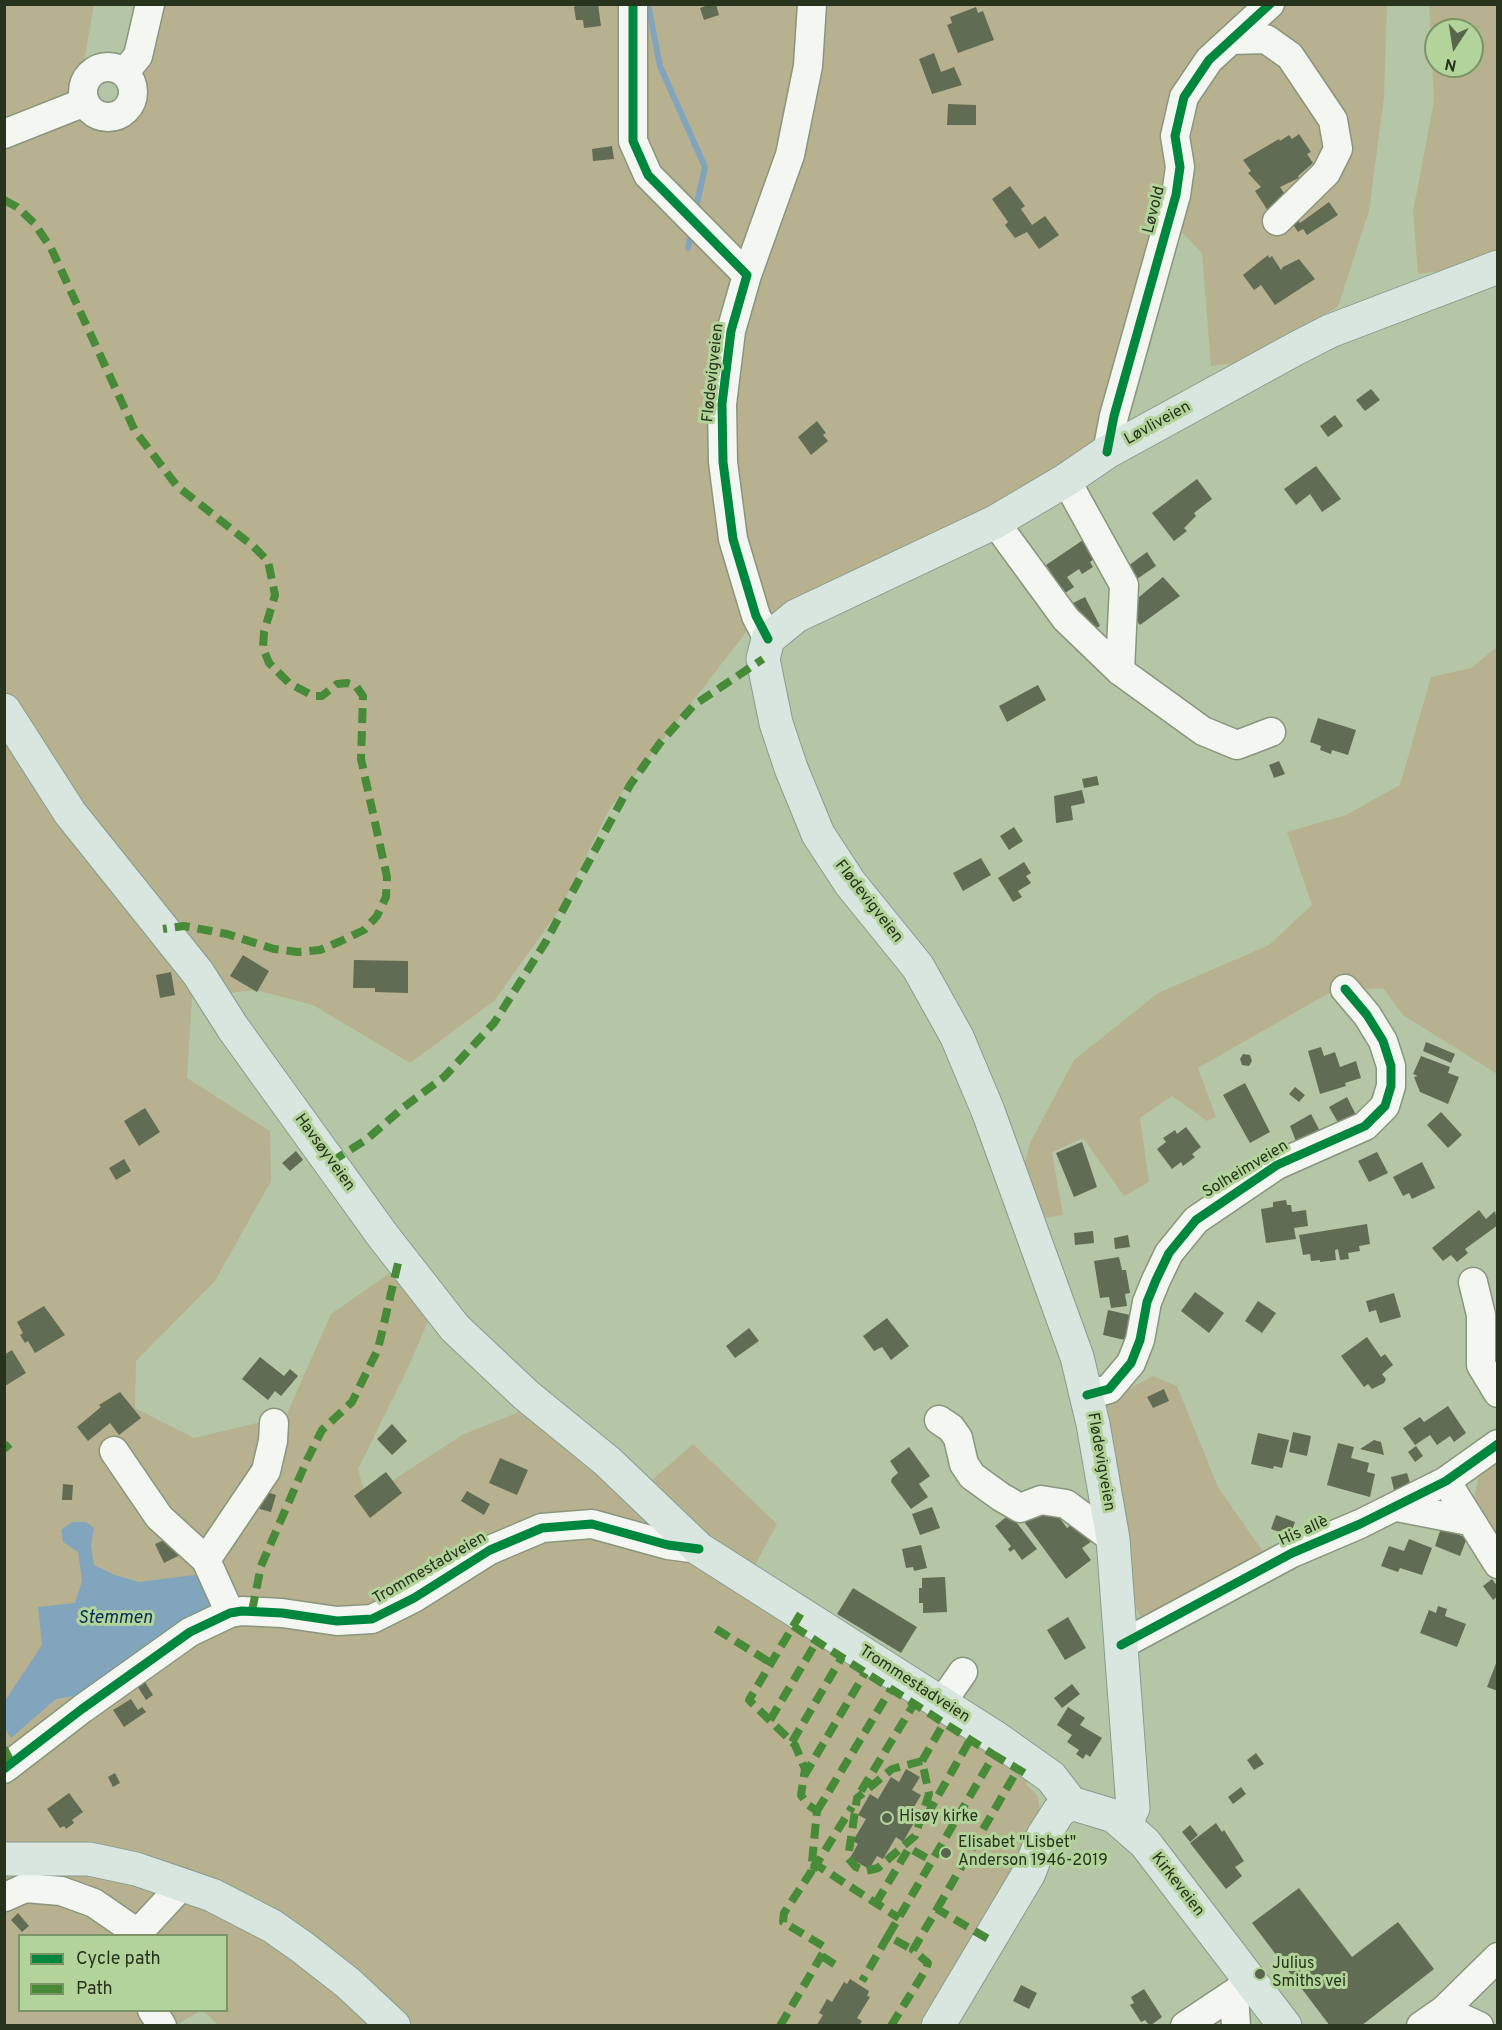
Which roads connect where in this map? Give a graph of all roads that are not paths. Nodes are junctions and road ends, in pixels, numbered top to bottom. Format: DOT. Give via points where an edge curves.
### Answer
graph roads {
  1 [pos="150,4"];
  2 [pos="633,4"];
  3 [pos="812,4"];
  4 [pos="1269,4"];
  5 [pos="1231,40"];
  6 [pos="4,134"];
  7 [pos="1277,221"];
  8 [pos="1497,267"];
  9 [pos="747,275"];
  10 [pos="1107,452"];
  11 [pos="1066,480"];
  12 [pos="995,522"];
  13 [pos="768,639"];
  14 [pos="1120,671"];
  15 [pos="4,710"];
  16 [pos="1271,732"];
  17 [pos="1345,989"];
  18 [pos="1473,1282"];
  19 [pos="1497,1393"];
  20 [pos="1087,1395"];
  21 [pos="939,1420"];
  22 [pos="274,1423"];
  23 [pos="1497,1444"];
  24 [pos="114,1451"];
  25 [pos="1446,1481"];
  26 [pos="1397,1507"];
  27 [pos="1469,1521"];
  28 [pos="1113,1539"];
  29 [pos="699,1548"];
  30 [pos="206,1560"];
  31 [pos="1497,1564"];
  32 [pos="230,1613"];
  33 [pos="1121,1645"];
  34 [pos="963,1672"];
  35 [pos="942,1702"];
  36 [pos="4,1769"];
  37 [pos="1079,1805"];
  38 [pos="1125,1825"];
  39 [pos="4,1859"];
  40 [pos="181,1882"];
  41 [pos="5,1897"];
  42 [pos="136,1934"];
  43 [pos="1497,1956"];
  44 [pos="1242,1988"];
  45 [pos="1444,2010"];
  46 [pos="153,2012"];
  47 [pos="162,2025"];
  48 [pos="394,2025"];
  49 [pos="938,2025"];
  50 [pos="1185,2025"];
  51 [pos="1236,2025"];
  52 [pos="1285,2025"];
  53 [pos="1421,2025"];
  54 [pos="1479,2025"];
  1 -- 6 [label="street" via="138,56 124,73 132,87 130,103 119,115 95,114 85,102"];
  2 -- 9 [label="street" via="633,141 648,175"];
  3 -- 9 [label="street, Flødevigveien" via="808,66 790,155"];
  4 -- 5 [label="street, Løvold"];
  5 -- 7 [label="street" via="1266,39 1290,56 1333,120 1338,149 1326,173"];
  5 -- 10 [label="street, Løvold" via="1209,60 1184,97 1175,136 1180,167 1176,195"];
  8 -- 10 [label="main road, Løvliveien" via="1330,332"];
  9 -- 13 [label="street, Flødevigveien" via="731,331 722,404 723,462 733,539 756,616"];
  10 -- 11 [label="main road, Løvliveien"];
  11 -- 12 [label="main road, Løvliveien"];
  11 -- 14 [label="street" via="1124,585"];
  12 -- 13 [label="main road, Løvliveien" via="796,616"];
  12 -- 14 [label="street" via="1066,620"];
  13 -- 20 [label="main road, Flødevigveien" via="763,659 766,681 776,723 807,809 818,834 850,883 918,967 957,1037 996,1133 1077,1357"];
  14 -- 16 [label="street" via="1203,731 1237,745"];
  15 -- 29 [label="main road, Havsøyveien" via="70,813 198,974 233,1029 414,1279 489,1362 601,1456"];
  17 -- 20 [label="street, Solheimveien" via="1383,1041 1391,1066 1385,1106 1365,1126 1277,1165 1196,1220 1169,1253 1156,1280 1131,1363 1109,1389"];
  18 -- 19 [label="street" via="1481,1315 1481,1365"];
  20 -- 28 [label="main road, Flødevigveien"];
  21 -- 28 [label="street" via="958,1438 964,1464 972,1476 1001,1497 1020,1508 1041,1500 1066,1504"];
  22 -- 30 [label="street" via="266,1471"];
  23 -- 25 [label="street, His allè"];
  24 -- 30 [label="street" via="159,1517"];
  25 -- 26 [label="street, His allè"];
  25 -- 27 [label="street"];
  26 -- 27 [label="street"];
  26 -- 33 [label="street, His allè" via="1292,1553"];
  27 -- 31 [label="street"];
  28 -- 33 [label="main road, Flødevigveien"];
  29 -- 32 [label="street, Trommestadveien" via="668,1545 592,1524 542,1528 490,1550 414,1598 372,1619 337,1621 282,1613"];
  29 -- 35 [label="main road, Trommestadveien"];
  30 -- 32 [label="street"];
  32 -- 36 [label="street, Trommestadveien" via="173,1643"];
  33 -- 38 [label="main road, Flødevigveien" via="1133,1808"];
  34 -- 35 [label="street"];
  35 -- 37 [label="main road, Trommestadveien" via="1051,1777"];
  37 -- 38 [label="main road, Kirkeveien" via="1114,1816"];
  37 -- 49 [label="main road" via="1052,1821 1029,1873"];
  38 -- 44 [label="main road, Kirkeveien" via="1156,1857"];
  39 -- 40 [label="main road" via="89,1859"];
  40 -- 42 [label="street"];
  40 -- 48 [label="main road" via="272,1926 348,1983"];
  41 -- 42 [label="street" via="25,1888 61,1891 94,1903"];
  43 -- 45 [label="street"];
  44 -- 50 [label="street"];
  44 -- 51 [label="street"];
  44 -- 52 [label="main road, Kirkeveien"];
  45 -- 53 [label="street"];
  45 -- 54 [label="street"];
  46 -- 47 [label="street"];
}
